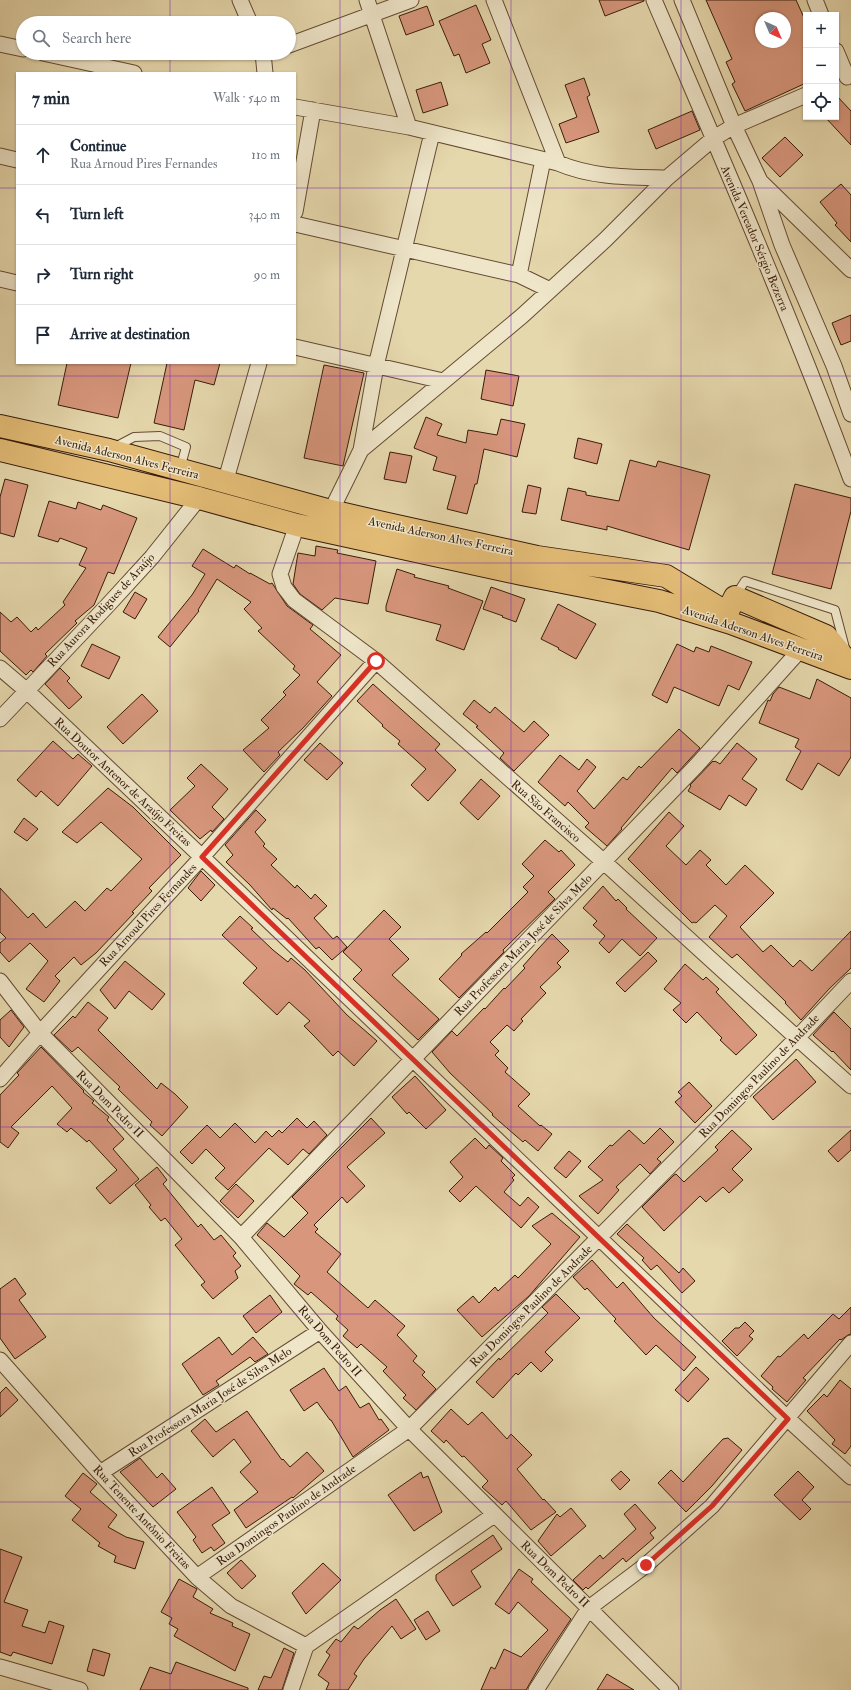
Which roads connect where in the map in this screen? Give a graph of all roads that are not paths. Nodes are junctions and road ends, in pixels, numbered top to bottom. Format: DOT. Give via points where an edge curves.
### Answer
graph roads {
  1 [pos="240,0"];
  2 [pos="367,0"];
  3 [pos="411,0"];
  4 [pos="494,0"];
  5 [pos="654,0"];
  6 [pos="682,0"];
  7 [pos="814,0"];
  8 [pos="820,12"];
  9 [pos="372,14"];
  10 [pos="247,16"];
  11 [pos="296,42"];
  12 [pos="0,44"];
  13 [pos="16,47"];
  14 [pos="62,60"];
  15 [pos="264,60"];
  16 [pos="839,60"];
  17 [pos="82,67"];
  18 [pos="125,72"];
  19 [pos="265,72"];
  20 [pos="845,79"];
  21 [pos="803,96"];
  22 [pos="296,107"];
  23 [pos="313,110"];
  24 [pos="734,126"];
  25 [pos="409,127"];
  26 [pos="432,132"];
  27 [pos="714,138"];
  28 [pos="0,156"];
  29 [pos="16,160"];
  30 [pos="543,160"];
  31 [pos="558,163"];
  32 [pos="667,178"];
  33 [pos="760,181"];
  34 [pos="296,206"];
  35 [pos="296,224"];
  36 [pos="405,249"];
  37 [pos="848,260"];
  38 [pos="519,275"];
  39 [pos="0,279"];
  40 [pos="16,283"];
  41 [pos="550,290"];
  42 [pos="296,347"];
  43 [pos="259,364"];
  44 [pos="376,366"];
  45 [pos="443,382"];
  46 [pos="851,414"];
  47 [pos="0,426"];
  48 [pos="0,450"];
  49 [pos="361,450"];
  50 [pos="851,479"];
  51 [pos="225,483"];
  52 [pos="198,498"];
  53 [pos="331,511"];
  54 [pos="297,525"];
  55 [pos="535,566"];
  56 [pos="800,649"];
  57 [pos="376,661"];
  58 [pos="850,665"];
  59 [pos="0,668"];
  60 [pos="27,691"];
  61 [pos="0,720"];
  62 [pos="202,857"];
  63 [pos="604,862"];
  64 [pos="0,981"];
  65 [pos="851,981"];
  66 [pos="40,1033"];
  67 [pos="797,1038"];
  68 [pos="413,1059"];
  69 [pos="0,1079"];
  70 [pos="851,1086"];
  71 [pos="241,1237"];
  72 [pos="599,1238"];
  73 [pos="320,1330"];
  74 [pos="851,1343"];
  75 [pos="0,1360"];
  76 [pos="788,1419"];
  77 [pos="409,1429"];
  78 [pos="100,1473"];
  79 [pos="851,1477"];
  80 [pos="494,1515"];
  81 [pos="197,1577"];
  82 [pos="589,1608"];
  83 [pos="306,1646"];
  84 [pos="0,1667"];
  85 [pos="80,1690"];
  86 [pos="291,1690"];
  87 [pos="536,1690"];
  88 [pos="672,1690"];
  1 -- 10 [label="street"];
  2 -- 9 [label="street"];
  3 -- 9 [label="street"];
  4 -- 31 [label="street"];
  5 -- 27 [label="street, Avenida Vereador Sérgio Bezerra"];
  6 -- 24 [label="street, Avenida Vereador Sérgio Bezerra"];
  7 -- 8 [label="street"];
  9 -- 11 [label="street"];
  9 -- 25 [label="street"];
  12 -- 13 [label="street"];
  14 -- 17 [label="street"];
  15 -- 19 [label="street"];
  16 -- 20 [label="street"];
  17 -- 18 [label="street"];
  21 -- 24 [label="street"];
  22 -- 23 [label="street"];
  23 -- 25 [label="street"];
  23 -- 34 [label="street"];
  24 -- 27 [label="street"];
  24 -- 33 [label="street, Avenida Vereador Sérgio Bezerra"];
  25 -- 26 [label="street"];
  26 -- 30 [label="street"];
  26 -- 36 [label="street"];
  27 -- 32 [label="street"];
  27 -- 50 [label="street, Avenida Vereador Sérgio Bezerra" via="799,344"];
  28 -- 29 [label="street"];
  30 -- 31 [label="street"];
  30 -- 38 [label="street"];
  31 -- 32 [label="street" via="575,171 598,175"];
  32 -- 41 [label="street"];
  33 -- 37 [label="street"];
  33 -- 46 [label="street, Avenida Vereador Sérgio Bezerra" via="782,244 834,366"];
  35 -- 36 [label="street"];
  36 -- 38 [label="street"];
  36 -- 44 [label="street"];
  38 -- 41 [label="street"];
  39 -- 40 [label="street"];
  41 -- 45 [label="street"];
  42 -- 44 [label="street"];
  43 -- 51 [label="street"];
  44 -- 45 [label="street"];
  44 -- 49 [label="street"];
  45 -- 49 [label="street"];
  47 -- 51 [label="main road, Avenida Aderson Alves Ferreira" via="109,450"];
  48 -- 52 [label="main road, Avenida Aderson Alves Ferreira"];
  49 -- 53 [label="street"];
  51 -- 53 [label="main road, Avenida Aderson Alves Ferreira"];
  52 -- 54 [label="main road, Avenida Aderson Alves Ferreira"];
  52 -- 60 [label="street, Rua Aurora Rodigues de Araújo" via="152,557"];
  53 -- 55 [label="main road, Avenida Aderson Alves Ferreira"];
  54 -- 55 [label="main road, Avenida Aderson Alves Ferreira"];
  54 -- 57 [label="street, Rua São Francisco" via="280,574 284,587 307,611"];
  55 -- 56 [label="main road, Avenida Aderson Alves Ferreira" via="730,623"];
  55 -- 58 [label="main road, Avenida Aderson Alves Ferreira" via="666,576 727,613 735,597 826,636"];
  56 -- 58 [label="main road, Avenida Aderson Alves Ferreira"];
  56 -- 63 [label="street, Rua Professora Maria José de Silva Melo" via="696,766"];
  57 -- 62 [label="street, Rua Arnoud Pires Fernandes"];
  57 -- 63 [label="street, Rua São Francisco"];
  59 -- 60 [label="street, Rua Doutor Antenor de Araújo Freitas"];
  60 -- 61 [label="street, Rua Aurora Rodigues de Araújo"];
  60 -- 62 [label="street, Rua Doutor Antenor de Araújo Freitas"];
  62 -- 66 [label="street, Rua Arnoud Pires Fernandes"];
  62 -- 68 [label="street, Rua Doutor Antenor de Araújo Freitas"];
  63 -- 67 [label="street, Rua São Francisco"];
  63 -- 68 [label="street, Rua Professora Maria José de Silva Melo"];
  64 -- 66 [label="street, Rua Dom Pedro II"];
  65 -- 67 [label="street, Rua Domingos Paulino de Andrade"];
  66 -- 69 [label="street, Rua Arnoud Pires Fernandes"];
  66 -- 71 [label="street, Rua Dom Pedro II"];
  67 -- 70 [label="street, Rua São Francisco"];
  67 -- 72 [label="street, Rua Domingos Paulino de Andrade"];
  68 -- 71 [label="street, Rua Professora Maria José de Silva Melo"];
  68 -- 72 [label="street, Rua Doutor Antenor de Araújo Freitas"];
  71 -- 73 [label="street, Rua Dom Pedro II"];
  72 -- 76 [label="street, Rua Doutor Antenor de Araújo Freitas"];
  72 -- 77 [label="street, Rua Domingos Paulino de Andrade"];
  73 -- 77 [label="street, Rua Dom Pedro II"];
  73 -- 78 [label="street, Rua Professora Maria José de Silva Melo"];
  74 -- 76 [label="street"];
  75 -- 78 [label="street, Rua Tenente Antônio Freitas"];
  76 -- 79 [label="street, Rua Doutor Antenor de Araújo Freitas"];
  76 -- 82 [label="street" via="712,1506 646,1565"];
  77 -- 80 [label="street, Rua Dom Pedro II"];
  77 -- 81 [label="street, Rua Domingos Paulino de Andrade"];
  78 -- 81 [label="street, Rua Tenente Antônio Freitas"];
  80 -- 82 [label="street, Rua Dom Pedro II"];
  80 -- 83 [label="street"];
  81 -- 83 [label="street, Rua Tenente Antônio Freitas" via="231,1606"];
  82 -- 87 [label="street"];
  82 -- 88 [label="street, Rua Dom Pedro II"];
  83 -- 86 [label="street"];
  84 -- 85 [label="street"];
}
